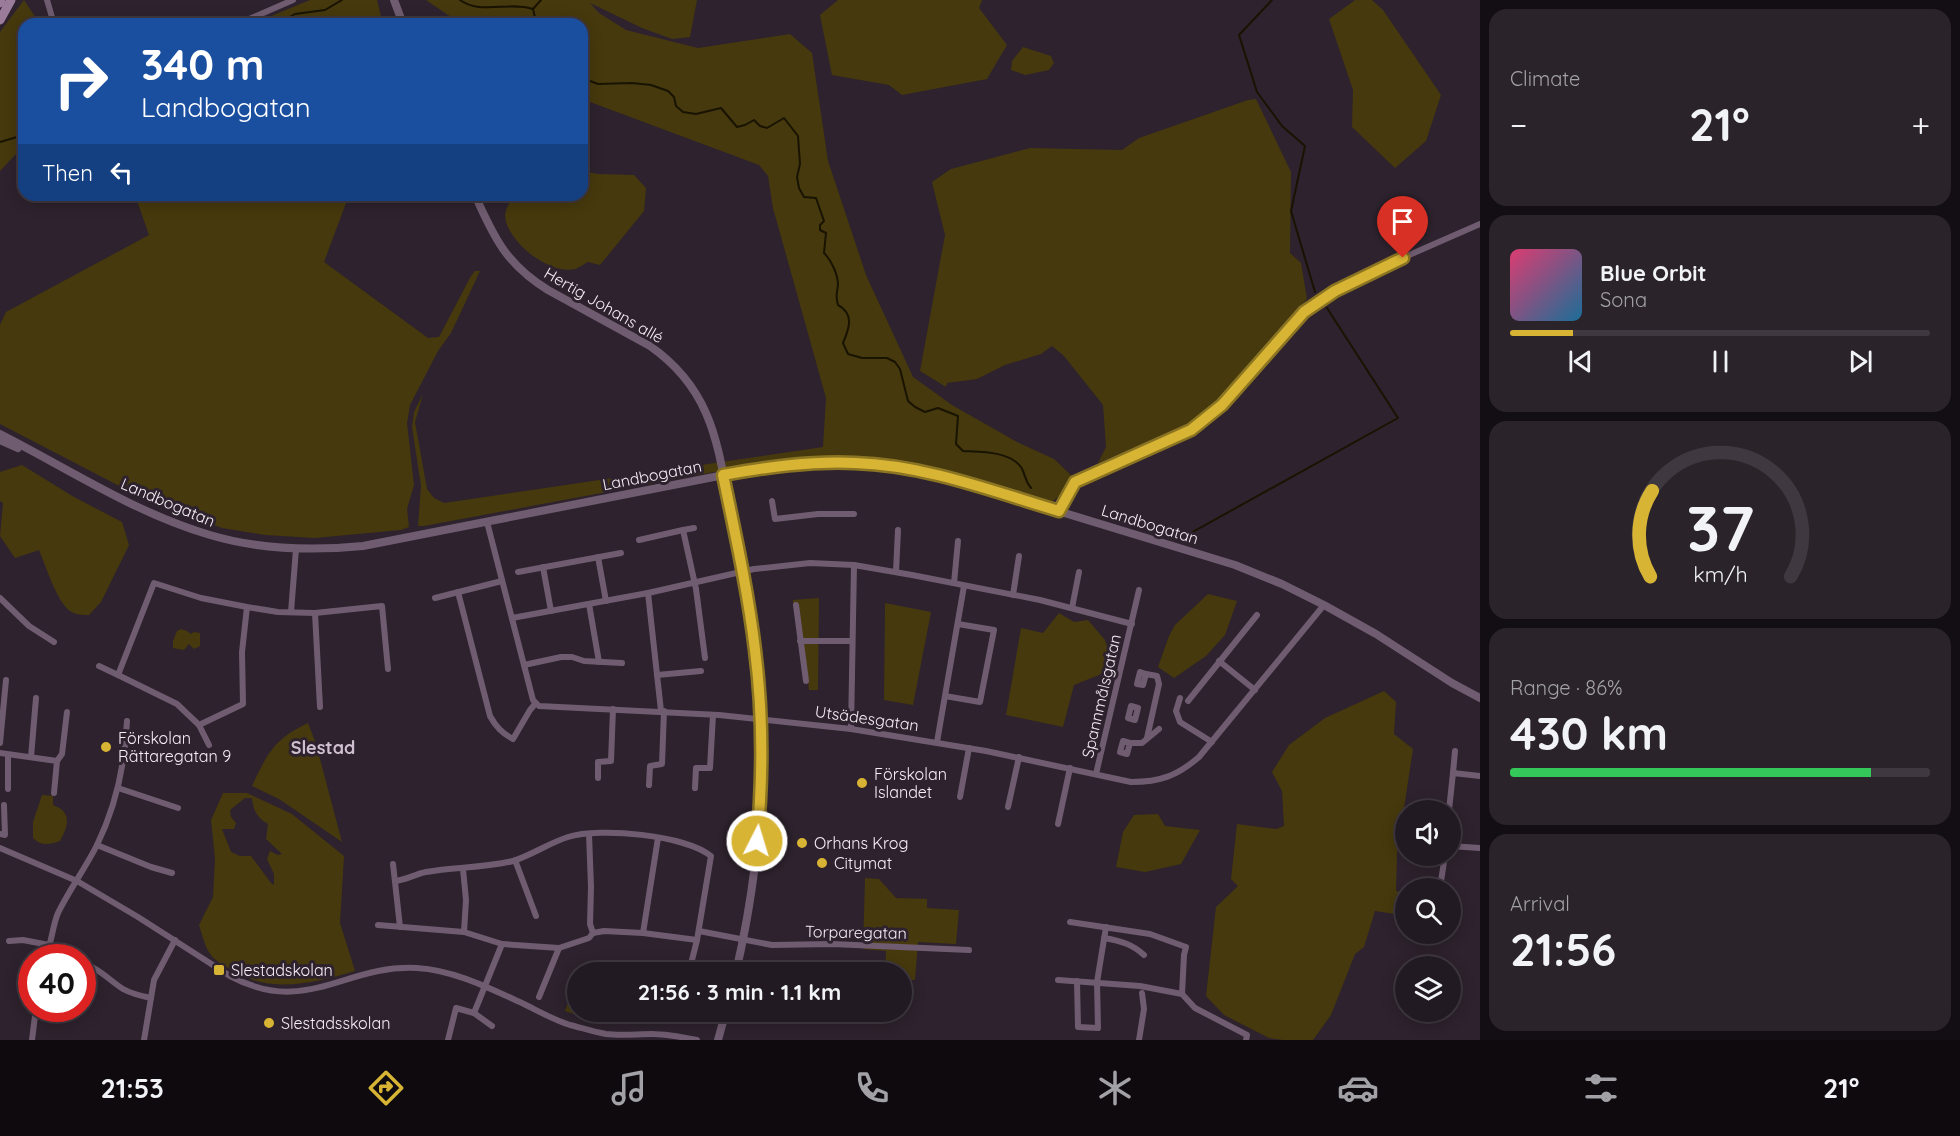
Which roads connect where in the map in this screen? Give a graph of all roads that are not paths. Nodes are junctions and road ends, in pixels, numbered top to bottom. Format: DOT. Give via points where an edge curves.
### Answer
graph roads {
  1 [pos="11,0"];
  2 [pos="47,0"];
  3 [pos="293,0"];
  4 [pos="394,0"];
  5 [pos="52,18"];
  6 [pos="252,18"];
  7 [pos="401,18"];
  8 [pos="0,20"];
  9 [pos="478,201"];
  10 [pos="1480,224"];
  11 [pos="0,434"];
  12 [pos="0,441"];
  13 [pos="54,464"];
  14 [pos="723,475"];
  15 [pos="772,501"];
  16 [pos="1059,511"];
  17 [pos="854,514"];
  18 [pos="487,522"];
  19 [pos="694,528"];
  20 [pos="683,530"];
  21 [pos="898,530"];
  22 [pos="639,540"];
  23 [pos="958,541"];
  24 [pos="296,549"];
  25 [pos="621,553"];
  26 [pos="1019,556"];
  27 [pos="598,557"];
  28 [pos="854,565"];
  29 [pos="543,567"];
  30 [pos="742,571"];
  31 [pos="518,572"];
  32 [pos="896,572"];
  33 [pos="1079,573"];
  34 [pos="502,581"];
  35 [pos="695,583"];
  36 [pos="954,584"];
  37 [pos="964,586"];
  38 [pos="1139,590"];
  39 [pos="458,592"];
  40 [pos="648,593"];
  41 [pos="1013,595"];
  42 [pos="0,598"];
  43 [pos="435,598"];
  44 [pos="606,601"];
  45 [pos="589,604"];
  46 [pos="796,604"];
  47 [pos="1324,604"];
  48 [pos="247,607"];
  49 [pos="1072,608"];
  50 [pos="551,611"];
  51 [pos="291,612"];
  52 [pos="315,613"];
  53 [pos="1257,615"];
  54 [pos="512,618"];
  55 [pos="958,624"];
  56 [pos="1132,624"];
  57 [pos="800,641"];
  58 [pos="852,641"];
  59 [pos="54,642"];
  60 [pos="705,658"];
  61 [pos="1220,661"];
  62 [pos="599,662"];
  63 [pos="622,663"];
  64 [pos="524,665"];
  65 [pos="99,666"];
  66 [pos="388,669"];
  67 [pos="701,671"];
  68 [pos="1146,674"];
  69 [pos="118,675"];
  70 [pos="657,675"];
  71 [pos="6,680"];
  72 [pos="806,681"];
  73 [pos="1255,690"];
  74 [pos="945,696"];
  75 [pos="36,698"];
  76 [pos="1180,698"];
  77 [pos="1480,698"];
  78 [pos="1188,701"];
  79 [pos="535,704"];
  80 [pos="320,707"];
  81 [pos="1138,708"];
  82 [pos="613,709"];
  83 [pos="663,711"];
  84 [pos="67,712"];
  85 [pos="1153,712"];
  86 [pos="713,715"];
  87 [pos="760,719"];
  88 [pos="127,721"];
  89 [pos="199,725"];
  90 [pos="851,729"];
  91 [pos="1159,729"];
  92 [pos="1147,738"];
  93 [pos="937,742"];
  94 [pos="1212,742"];
  95 [pos="0,743"];
  96 [pos="1130,743"];
  97 [pos="209,745"];
  98 [pos="969,748"];
  99 [pos="1455,751"];
  100 [pos="0,753"];
  101 [pos="8,756"];
  102 [pos="31,757"];
  103 [pos="1019,757"];
  104 [pos="57,761"];
  105 [pos="1070,768"];
  106 [pos="1453,773"];
  107 [pos="1096,774"];
  108 [pos="1480,776"];
  109 [pos="598,778"];
  110 [pos="649,785"];
  111 [pos="118,788"];
  112 [pos="695,788"];
  113 [pos="8,789"];
  114 [pos="54,793"];
  115 [pos="960,797"];
  116 [pos="1450,800"];
  117 [pos="4,805"];
  118 [pos="1008,807"];
  119 [pos="178,808"];
  120 [pos="1058,824"];
  121 [pos="0,834"];
  122 [pos="589,834"];
  123 [pos="658,837"];
  124 [pos="97,845"];
  125 [pos="1461,847"];
  126 [pos="0,848"];
  127 [pos="1480,848"];
  128 [pos="515,860"];
  129 [pos="393,864"];
  130 [pos="463,868"];
  131 [pos="172,873"];
  132 [pos="394,880"];
  133 [pos="77,881"];
  134 [pos="536,916"];
  135 [pos="1070,922"];
  136 [pos="378,925"];
  137 [pos="400,927"];
  138 [pos="1106,927"];
  139 [pos="699,931"];
  140 [pos="464,932"];
  141 [pos="594,933"];
  142 [pos="643,933"];
  143 [pos="1104,938"];
  144 [pos="743,939"];
  145 [pos="175,940"];
  146 [pos="697,940"];
  147 [pos="9,941"];
  148 [pos="44,944"];
  149 [pos="49,944"];
  150 [pos="502,944"];
  151 [pos="559,948"];
  152 [pos="969,950"];
  153 [pos="1144,955"];
  154 [pos="692,962"];
  155 [pos="738,962"];
  156 [pos="96,968"];
  157 [pos="1058,980"];
  158 [pos="1077,981"];
  159 [pos="1097,982"];
  160 [pos="484,987"];
  161 [pos="1142,993"];
  162 [pos="1182,994"];
  163 [pos="539,997"];
  164 [pos="151,998"];
  165 [pos="474,1013"];
  166 [pos="34,1022"];
  167 [pos="723,1022"];
  168 [pos="492,1026"];
  169 [pos="32,1040"];
  170 [pos="144,1040"];
  171 [pos="448,1040"];
  172 [pos="697,1040"];
  173 [pos="718,1040"];
  174 [pos="1139,1040"];
  175 [pos="1246,1040"];
  1 -- 8 [label="main road"];
  2 -- 5 [label="street"];
  3 -- 6 [label="street"];
  4 -- 7 [label="street"];
  9 -- 14 [label="street, Hertig Johans allé" via="495,239 534,281 650,346 679,369 710,419"];
  10 -- 16 [label="street" via="1384,266 1304,312 1222,405 1191,430 1075,482"];
  11 -- 13 [label="street, Landbogatan"];
  12 -- 13 [label="street, Landbogatan"];
  13 -- 24 [label="street, Landbogatan" via="184,527 239,542"];
  14 -- 16 [label="street, Landbogatan" via="799,464 879,465 953,479"];
  14 -- 18 [label="street, Landbogatan"];
  14 -- 30 [label="street, Hertig Johans allé"];
  15 -- 17 [label="street" via="776,519"];
  16 -- 47 [label="street, Landbogatan" via="1235,565"];
  18 -- 24 [label="street, Landbogatan" via="363,546"];
  18 -- 34 [label="street"];
  19 -- 20 [label="street"];
  20 -- 22 [label="street"];
  20 -- 35 [label="street"];
  21 -- 32 [label="street"];
  23 -- 36 [label="street"];
  24 -- 51 [label="street"];
  25 -- 27 [label="street"];
  26 -- 41 [label="street"];
  27 -- 29 [label="street"];
  27 -- 44 [label="street"];
  28 -- 30 [label="street, Spannmålsgatan" via="801,563"];
  28 -- 32 [label="street, Spannmålsgatan"];
  28 -- 58 [label="street"];
  29 -- 31 [label="street"];
  29 -- 50 [label="street"];
  30 -- 35 [label="street, Spannmålsgatan"];
  30 -- 87 [label="street, Hertig Johans allé" via="755,650"];
  32 -- 36 [label="street, Spannmålsgatan"];
  33 -- 49 [label="street"];
  34 -- 39 [label="street"];
  34 -- 54 [label="street"];
  35 -- 40 [label="street, Spannmålsgatan"];
  35 -- 60 [label="street"];
  36 -- 37 [label="street, Spannmålsgatan"];
  37 -- 41 [label="street, Spannmålsgatan"];
  37 -- 55 [label="street"];
  38 -- 56 [label="street, Spannmålsgatan"];
  39 -- 43 [label="street"];
  39 -- 79 [label="street" via="490,716 496,726 515,741"];
  40 -- 44 [label="street, Spannmålsgatan"];
  40 -- 70 [label="street"];
  41 -- 49 [label="street, Spannmålsgatan"];
  42 -- 59 [label="street" via="21,619"];
  44 -- 45 [label="street, Spannmålsgatan"];
  45 -- 50 [label="street, Spannmålsgatan"];
  45 -- 62 [label="street"];
  46 -- 57 [label="street"];
  47 -- 73 [label="street, Utsädesgatan"];
  47 -- 77 [label="street, Landbogatan"];
  48 -- 51 [label="street"];
  48 -- 69 [label="street" via="154,583"];
  48 -- 89 [label="street" via="242,652 243,704"];
  49 -- 56 [label="street, Spannmålsgatan"];
  50 -- 54 [label="street, Spannmålsgatan"];
  51 -- 52 [label="street"];
  52 -- 66 [label="street" via="385,605"];
  52 -- 80 [label="street"];
  53 -- 61 [label="street"];
  54 -- 64 [label="street"];
  55 -- 74 [label="street"];
  55 -- 74 [label="street" via="994,630 981,702"];
  56 -- 107 [label="street, Spannmålsgatan"];
  57 -- 58 [label="street"];
  57 -- 72 [label="street"];
  58 -- 90 [label="street"];
  61 -- 73 [label="street"];
  61 -- 78 [label="street"];
  62 -- 63 [label="street"];
  62 -- 64 [label="street" via="561,657"];
  64 -- 79 [label="street"];
  65 -- 69 [label="street"];
  67 -- 70 [label="street"];
  68 -- 85 [label="street" via="1159,680"];
  69 -- 89 [label="street" via="177,704"];
  70 -- 83 [label="street"];
  71 -- 95 [label="street"];
  73 -- 94 [label="street, Utsädesgatan"];
  74 -- 93 [label="street"];
  75 -- 102 [label="street"];
  76 -- 94 [label="street" via="1176,711 1180,722"];
  79 -- 82 [label="street, Utsädesgatan"];
  81 -- 85 [label="street"];
  82 -- 83 [label="street, Utsädesgatan"];
  82 -- 109 [label="street" via="611,761 598,762"];
  83 -- 86 [label="street, Utsädesgatan"];
  83 -- 110 [label="street" via="662,764 650,766"];
  84 -- 104 [label="street" via="62,754"];
  85 -- 92 [label="street"];
  86 -- 87 [label="street, Utsädesgatan"];
  86 -- 112 [label="street" via="710,768 696,768"];
  87 -- 90 [label="street, Utsädesgatan"];
  87 -- 144 [label="street, Hertig Johans allé" via="759,824"];
  88 -- 111 [label="street"];
  89 -- 97 [label="street"];
  90 -- 93 [label="street, Utsädesgatan"];
  91 -- 92 [label="street"];
  92 -- 96 [label="street" via="1142,743"];
  93 -- 98 [label="street, Utsädesgatan"];
  94 -- 107 [label="street, Utsädesgatan" via="1180,772 1150,782"];
  98 -- 103 [label="street, Utsädesgatan"];
  98 -- 115 [label="street"];
  99 -- 106 [label="street"];
  100 -- 101 [label="street"];
  101 -- 102 [label="street"];
  101 -- 113 [label="street"];
  102 -- 104 [label="street"];
  103 -- 105 [label="street, Utsädesgatan"];
  103 -- 118 [label="street"];
  104 -- 114 [label="street"];
  105 -- 107 [label="street, Utsädesgatan"];
  105 -- 120 [label="street"];
  106 -- 108 [label="street"];
  106 -- 116 [label="street"];
  111 -- 119 [label="street"];
  111 -- 124 [label="street"];
  117 -- 121 [label="street" via="5,835"];
  122 -- 123 [label="street"];
  122 -- 128 [label="street" via="569,837"];
  122 -- 141 [label="street" via="590,924"];
  123 -- 139 [label="street" via="711,856"];
  123 -- 142 [label="street"];
  124 -- 131 [label="street"];
  124 -- 133 [label="street"];
  125 -- 127 [label="street"];
  126 -- 133 [label="street"];
  128 -- 130 [label="street"];
  128 -- 134 [label="street"];
  129 -- 132 [label="street"];
  130 -- 132 [label="street"];
  130 -- 140 [label="street"];
  132 -- 137 [label="street"];
  133 -- 145 [label="street"];
  133 -- 149 [label="street" via="59,912"];
  135 -- 138 [label="street"];
  136 -- 137 [label="street"];
  137 -- 140 [label="street"];
  138 -- 143 [label="street"];
  138 -- 162 [label="street" via="1150,934 1186,947"];
  139 -- 144 [label="street, Torparegatan"];
  139 -- 146 [label="street"];
  140 -- 150 [label="street"];
  141 -- 142 [label="street"];
  141 -- 151 [label="street"];
  142 -- 146 [label="street"];
  143 -- 153 [label="street" via="1124,941"];
  143 -- 159 [label="street"];
  144 -- 152 [label="street, Torparegatan" via="772,945"];
  144 -- 155 [label="street, Hertig Johans allé"];
  145 -- 160 [label="street" via="230,976 260,989 302,992 390,969 418,968 444,972"];
  145 -- 164 [label="street" via="156,974"];
  146 -- 154 [label="street"];
  147 -- 148 [label="street"];
  150 -- 151 [label="street"];
  150 -- 160 [label="street"];
  151 -- 163 [label="street"];
  156 -- 164 [label="street" via="123,988"];
  157 -- 158 [label="street"];
  158 -- 159 [label="street"];
  158 -- 159 [label="street" via="1078,1027 1098,1028"];
  159 -- 162 [label="street"];
  160 -- 165 [label="street"];
  160 -- 172 [label="street" via="581,1028 608,1034 672,1035"];
  161 -- 174 [label="street" via="1144,1009"];
  162 -- 175 [label="street" via="1195,1008 1247,1035"];
  164 -- 170 [label="street"];
  165 -- 168 [label="street"];
  165 -- 171 [label="street" via="456,1008"];
  166 -- 169 [label="street"];
  167 -- 173 [label="street"];
}
